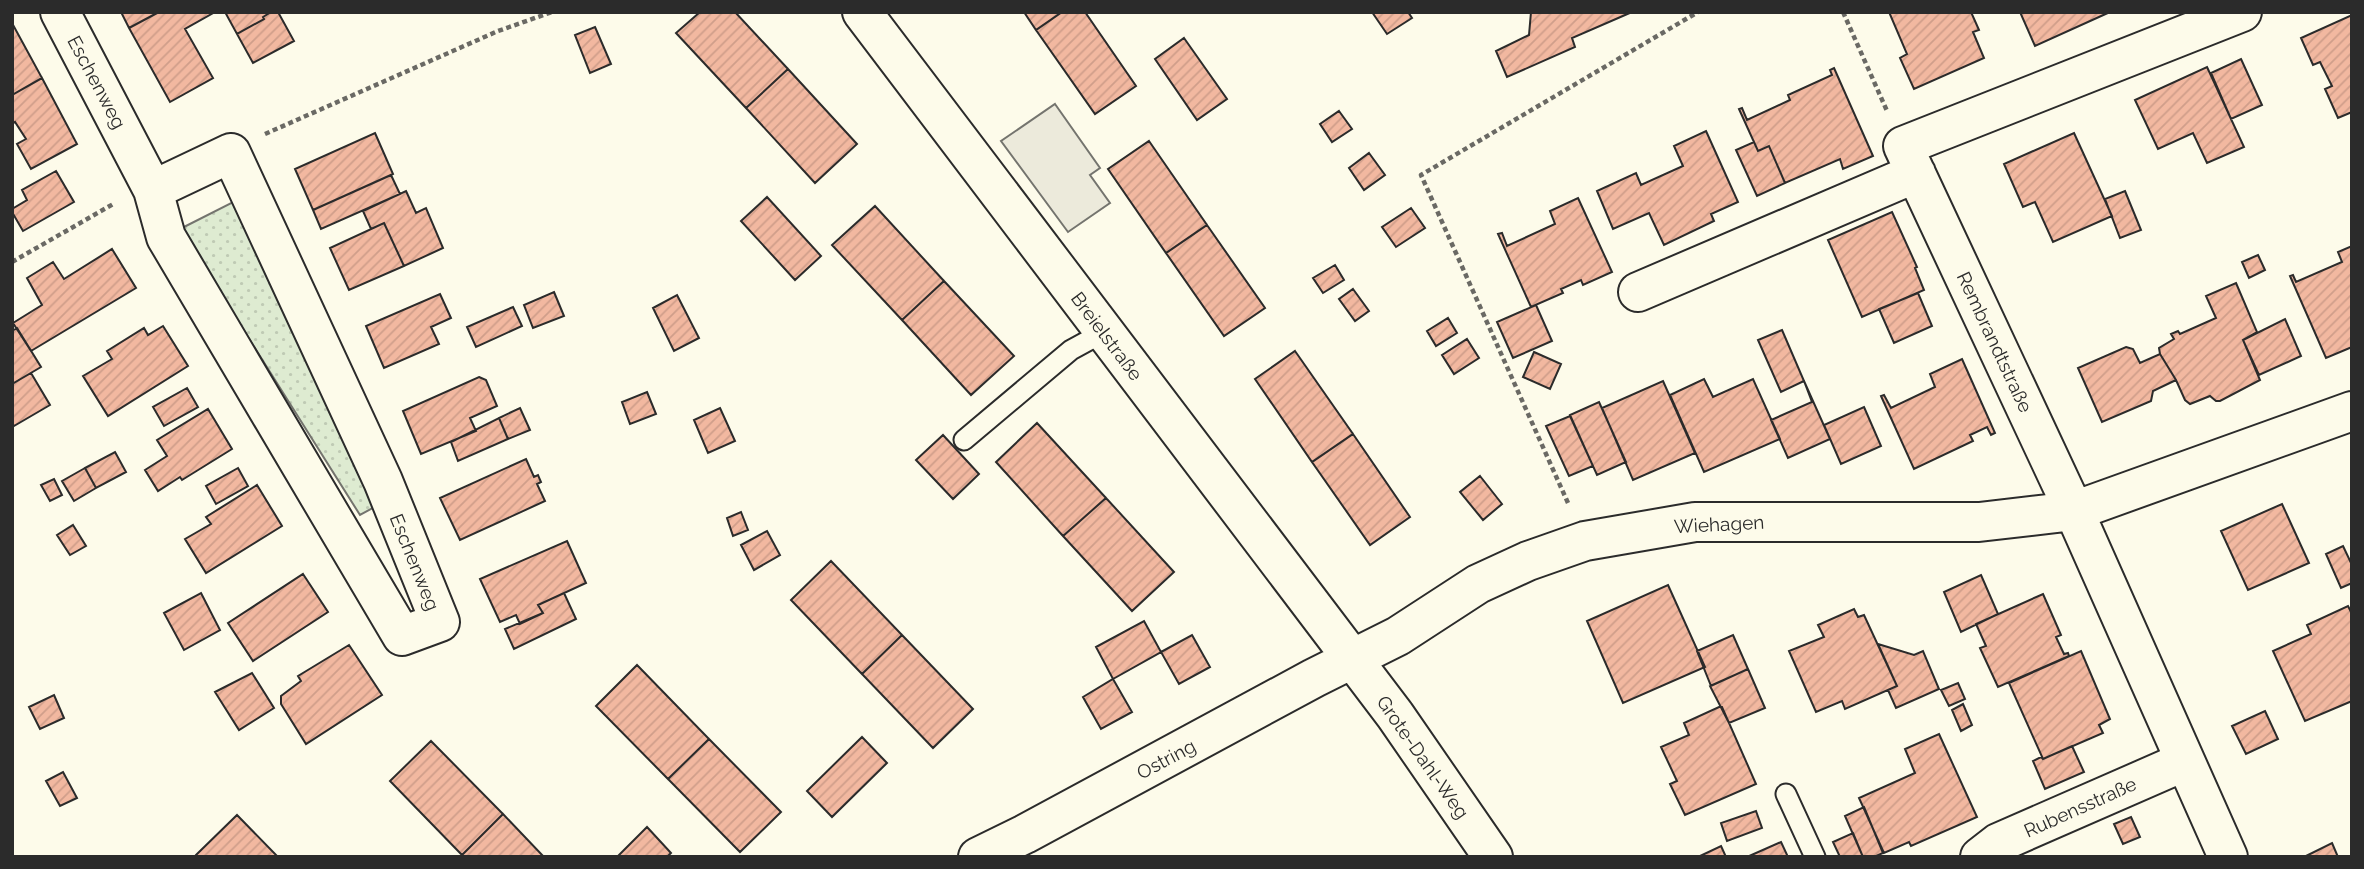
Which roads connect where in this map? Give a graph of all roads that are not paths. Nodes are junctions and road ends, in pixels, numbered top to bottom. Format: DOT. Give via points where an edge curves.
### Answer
graph roads {
  1 [pos="60,12"];
  2 [pos="862,12"];
  3 [pos="2242,12"];
  4 [pos="1909,159"];
  5 [pos="153,190"];
  6 [pos="1638,292"];
  7 [pos="1104,332"];
  8 [pos="2352,411"];
  9 [pos="964,440"];
  10 [pos="2074,511"];
  11 [pos="1352,659"];
  12 [pos="2183,761"];
  13 [pos="1786,794"];
  14 [pos="978,857"];
  15 [pos="1493,857"];
  16 [pos="1815,857"];
  17 [pos="1980,857"];
  18 [pos="2228,857"];
  1 -- 5 [label="street, Eschenweg"];
  2 -- 7 [label="street, Breielstraße"];
  3 -- 4 [label="street"];
  4 -- 6 [label="street"];
  4 -- 10 [label="street, Rembrandtstraße"];
  5 -- 5 [label="street, Eschenweg" via="166,237 402,636 440,622 383,481 231,153"];
  7 -- 9 [label="lane" via="1071,350"];
  7 -- 11 [label="street, Breielstraße"];
  8 -- 10 [label="street, Wiehagen"];
  10 -- 11 [label="street, Wiehagen" via="1979,522 1695,522 1585,541 1478,584 1398,636"];
  10 -- 12 [label="street"];
  11 -- 14 [label="street, Ostring"];
  11 -- 15 [label="street, Grote-Dahl-Weg"];
  12 -- 17 [label="street, Rubensstraße" via="1998,844"];
  12 -- 18 [label="street"];
  13 -- 16 [label="lane"];
}
